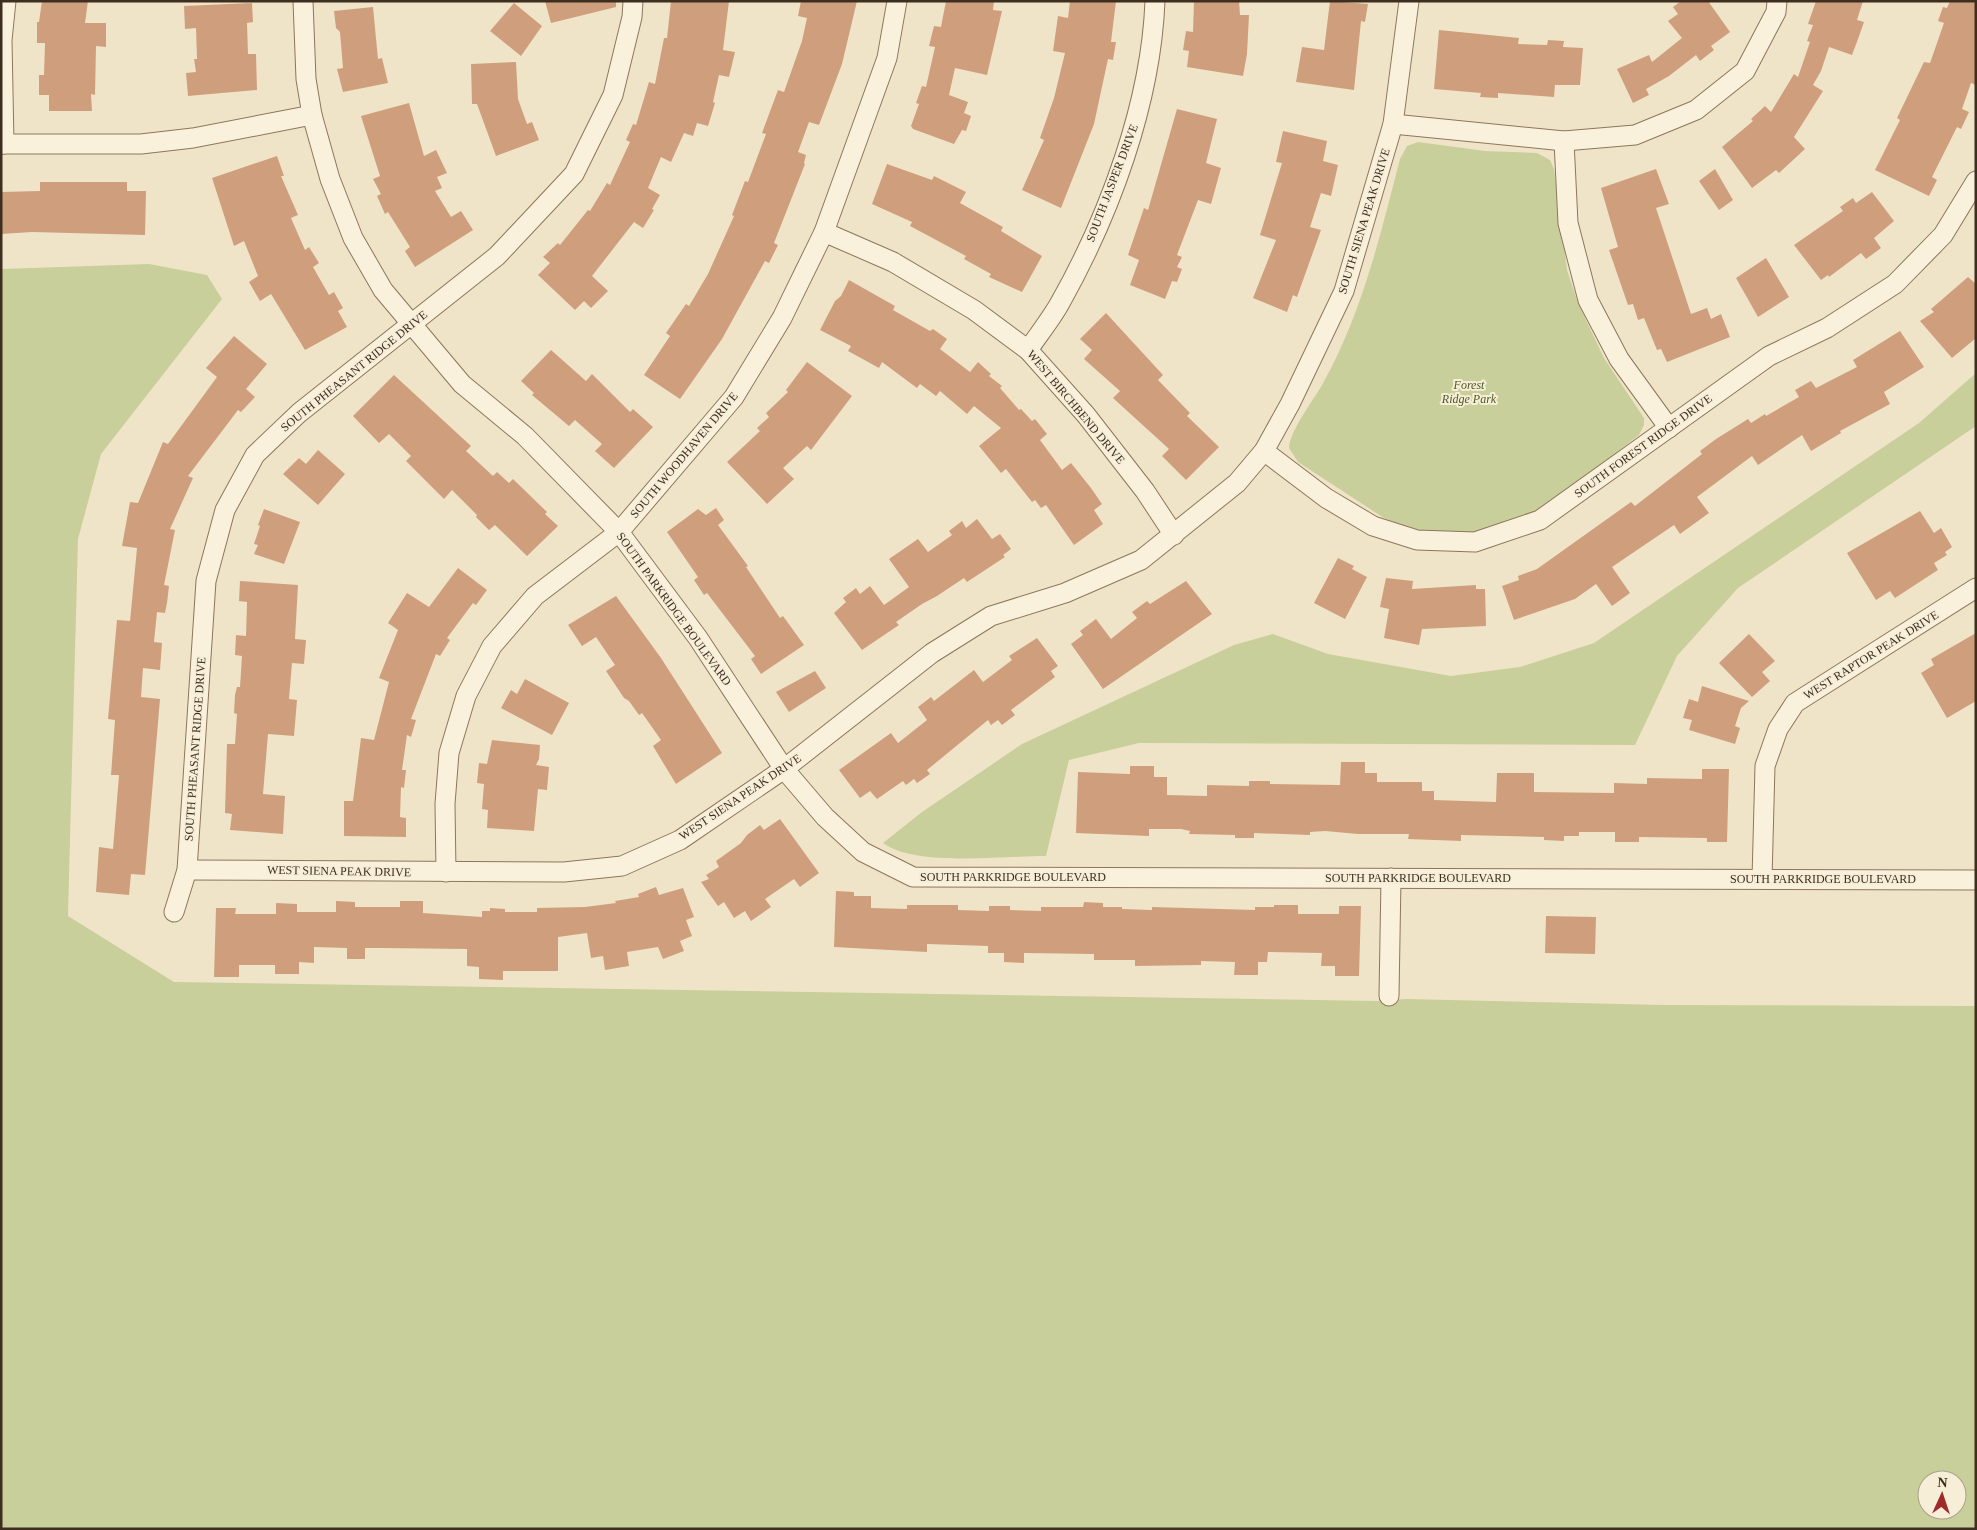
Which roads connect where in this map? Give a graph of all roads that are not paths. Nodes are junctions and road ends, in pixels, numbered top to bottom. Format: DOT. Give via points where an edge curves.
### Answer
graph roads {
  1 [pos="6,1"];
  2 [pos="303,1"];
  3 [pos="633,1"];
  4 [pos="896,1"];
  5 [pos="1155,1"];
  6 [pos="1409,1"];
  7 [pos="1777,1"];
  8 [pos="312,115"];
  9 [pos="1393,124"];
  10 [pos="1564,141"];
  11 [pos="2,144"];
  12 [pos="1976,181"];
  13 [pos="824,232"];
  14 [pos="411,325"];
  15 [pos="1028,350"];
  16 [pos="1669,428"];
  17 [pos="1264,451"];
  18 [pos="620,532"];
  19 [pos="1174,536"];
  20 [pos="1976,588"];
  21 [pos="784,769"];
  22 [pos="187,870"];
  23 [pos="446,872"];
  24 [pos="1391,878"];
  25 [pos="1762,879"];
  26 [pos="1976,880"];
  27 [pos="174,912"];
  28 [pos="1388,996"];
  1 -- 11 [label="street" via="2,40"];
  2 -- 8 [label="street, SOUTH PARKRIDGE BOULEVARD" via="306,79"];
  3 -- 14 [label="street, SOUTH PHEASANT RIDGE DRIVE" via="613,95 574,174 497,256"];
  4 -- 13 [label="street, SOUTH WOODHAVEN DRIVE" via="887,58"];
  5 -- 15 [label="street, SOUTH JASPER DRIVE" via="1153,37 1138,116 1101,220 1060,303"];
  6 -- 9 [label="street, SOUTH SIENA PEAK DRIVE"];
  7 -- 10 [label="street" via="1776,12 1745,71 1696,110 1634,135"];
  8 -- 11 [label="street" via="193,138 141,144"];
  8 -- 14 [label="street, SOUTH PARKRIDGE BOULEVARD" via="330,179 353,238 383,290"];
  9 -- 10 [label="street"];
  9 -- 17 [label="street, SOUTH SIENA PEAK DRIVE" via="1344,291"];
  10 -- 16 [label="street" via="1568,223 1588,300 1619,359"];
  12 -- 16 [label="street, SOUTH FOREST RIDGE DRIVE" via="1943,235 1895,284 1827,328 1769,356"];
  13 -- 15 [label="street, WEST BIRCHBEND DRIVE" via="893,262 974,310"];
  13 -- 18 [label="street, SOUTH WOODHAVEN DRIVE" via="782,318 734,397"];
  14 -- 18 [label="street, SOUTH PARKRIDGE BOULEVARD" via="462,384 524,436"];
  14 -- 22 [label="street, SOUTH PHEASANT RIDGE DRIVE" via="299,413 255,455 225,510 206,582"];
  15 -- 19 [label="street, WEST BIRCHBEND DRIVE" via="1145,491"];
  16 -- 17 [label="street, SOUTH FOREST RIDGE DRIVE" via="1540,520 1475,542 1417,540 1373,526 1326,498"];
  17 -- 19 [label="street, SOUTH SIENA PEAK DRIVE" via="1237,483"];
  18 -- 21 [label="street, SOUTH PARKRIDGE BOULEVARD" via="698,638"];
  18 -- 23 [label="street, SOUTH WOODHAVEN DRIVE" via="535,596 492,646 466,696 449,753 445,804"];
  19 -- 21 [label="street, WEST SIENA PEAK DRIVE" via="1141,560 1065,593 991,616 932,653"];
  20 -- 25 [label="street, WEST RAPTOR PEAK DRIVE" via="1795,703 1778,729 1765,766"];
  21 -- 23 [label="street, WEST SIENA PEAK DRIVE" via="680,840 622,866 564,872"];
  21 -- 24 [label="street, SOUTH PARKRIDGE BOULEVARD" via="825,817 863,852 913,877"];
  22 -- 23 [label="street, WEST SIENA PEAK DRIVE"];
  22 -- 27 [label="street, SOUTH PHEASANT RIDGE DRIVE"];
  24 -- 25 [label="street, SOUTH PARKRIDGE BOULEVARD"];
  24 -- 28 [label="street"];
  25 -- 26 [label="street, SOUTH PARKRIDGE BOULEVARD"];
}
